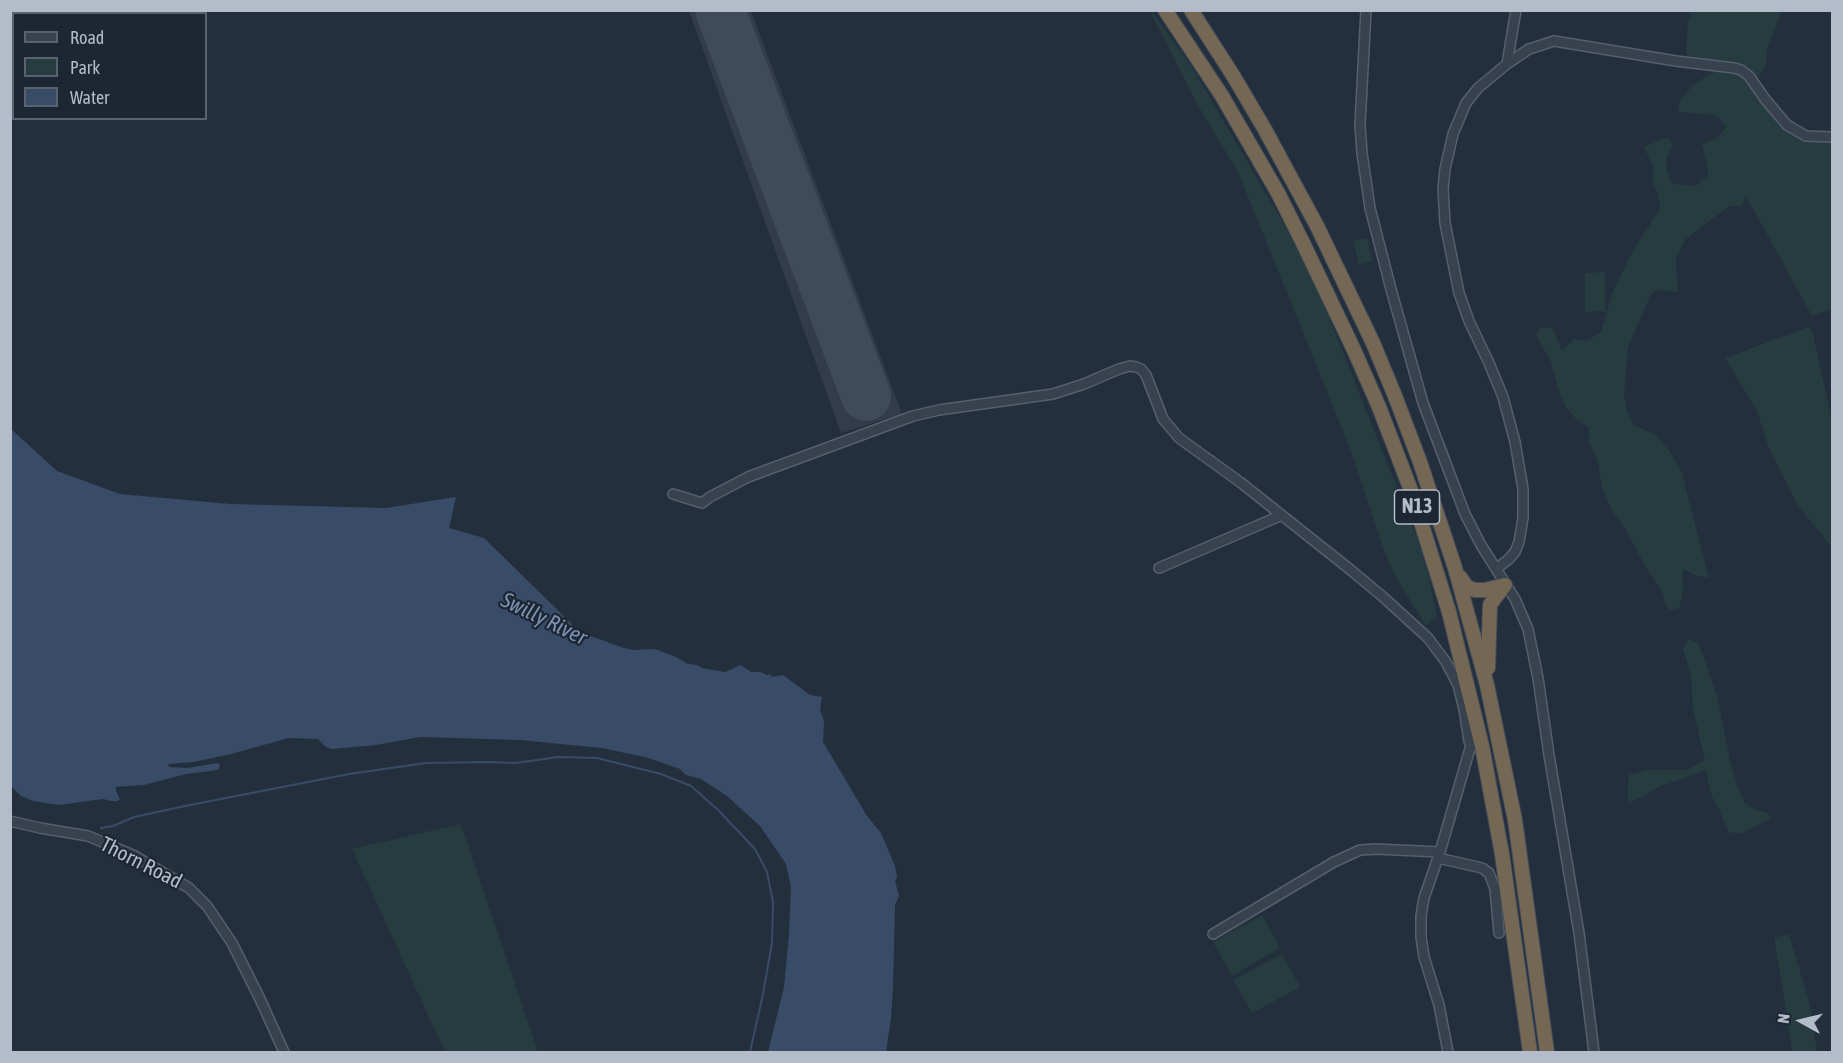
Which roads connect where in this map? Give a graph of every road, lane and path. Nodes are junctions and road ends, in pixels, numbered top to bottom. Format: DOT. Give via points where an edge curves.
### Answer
graph roads {
  1 [pos="1165,10"];
  2 [pos="1191,10"];
  3 [pos="1366,10"];
  4 [pos="1516,10"];
  5 [pos="1507,64"];
  6 [pos="1833,137"];
  7 [pos="674,494"];
  8 [pos="1282,514"];
  9 [pos="1159,568"];
  10 [pos="1455,568"];
  11 [pos="1496,569"];
  12 [pos="1505,585"];
  13 [pos="1487,685"];
  14 [pos="1476,745"];
  15 [pos="10,821"];
  16 [pos="1439,855"];
  17 [pos="1499,933"];
  18 [pos="1213,934"];
  19 [pos="284,1053"];
  20 [pos="1448,1053"];
  21 [pos="1530,1053"];
  22 [pos="1547,1053"];
  23 [pos="1594,1053"];
  1 -- 14 [label="highway, N13" via="1222,96 1278,194 1379,407 1432,552 1457,642"];
  2 -- 10 [label="highway, N13" via="1292,177 1346,284 1395,396"];
  3 -- 11 [label="street" via="1360,126 1370,208 1423,403 1465,514"];
  4 -- 5 [label="street"];
  5 -- 6 [label="street" via="1529,49 1554,41 1734,68 1749,76 1787,125 1806,136"];
  5 -- 11 [label="street" via="1466,103 1453,134 1443,189 1445,223 1459,293 1503,397 1523,489 1519,542 1515,552"];
  7 -- 8 [label="street" via="702,503 748,477 913,416 1053,394 1130,366 1146,375 1163,419 1174,433"];
  8 -- 9 [label="street"];
  8 -- 14 [label="street" via="1382,596 1437,649 1458,685 1469,741"];
  10 -- 12 [label="highway" via="1471,589"];
  10 -- 13 [label="highway, N13"];
  11 -- 12 [label="street"];
  12 -- 13 [label="highway" via="1490,605"];
  12 -- 23 [label="street" via="1524,616 1538,678"];
  13 -- 22 [label="highway, N13" via="1515,820"];
  14 -- 16 [label="street"];
  14 -- 21 [label="highway, N13" via="1502,854"];
  15 -- 19 [label="street, Thorn Road" via="88,836 133,855 189,888 207,906 232,943"];
  16 -- 17 [label="street" via="1489,873 1495,889"];
  16 -- 18 [label="street" via="1360,850"];
  16 -- 20 [label="street" via="1425,898 1420,937"];
}
